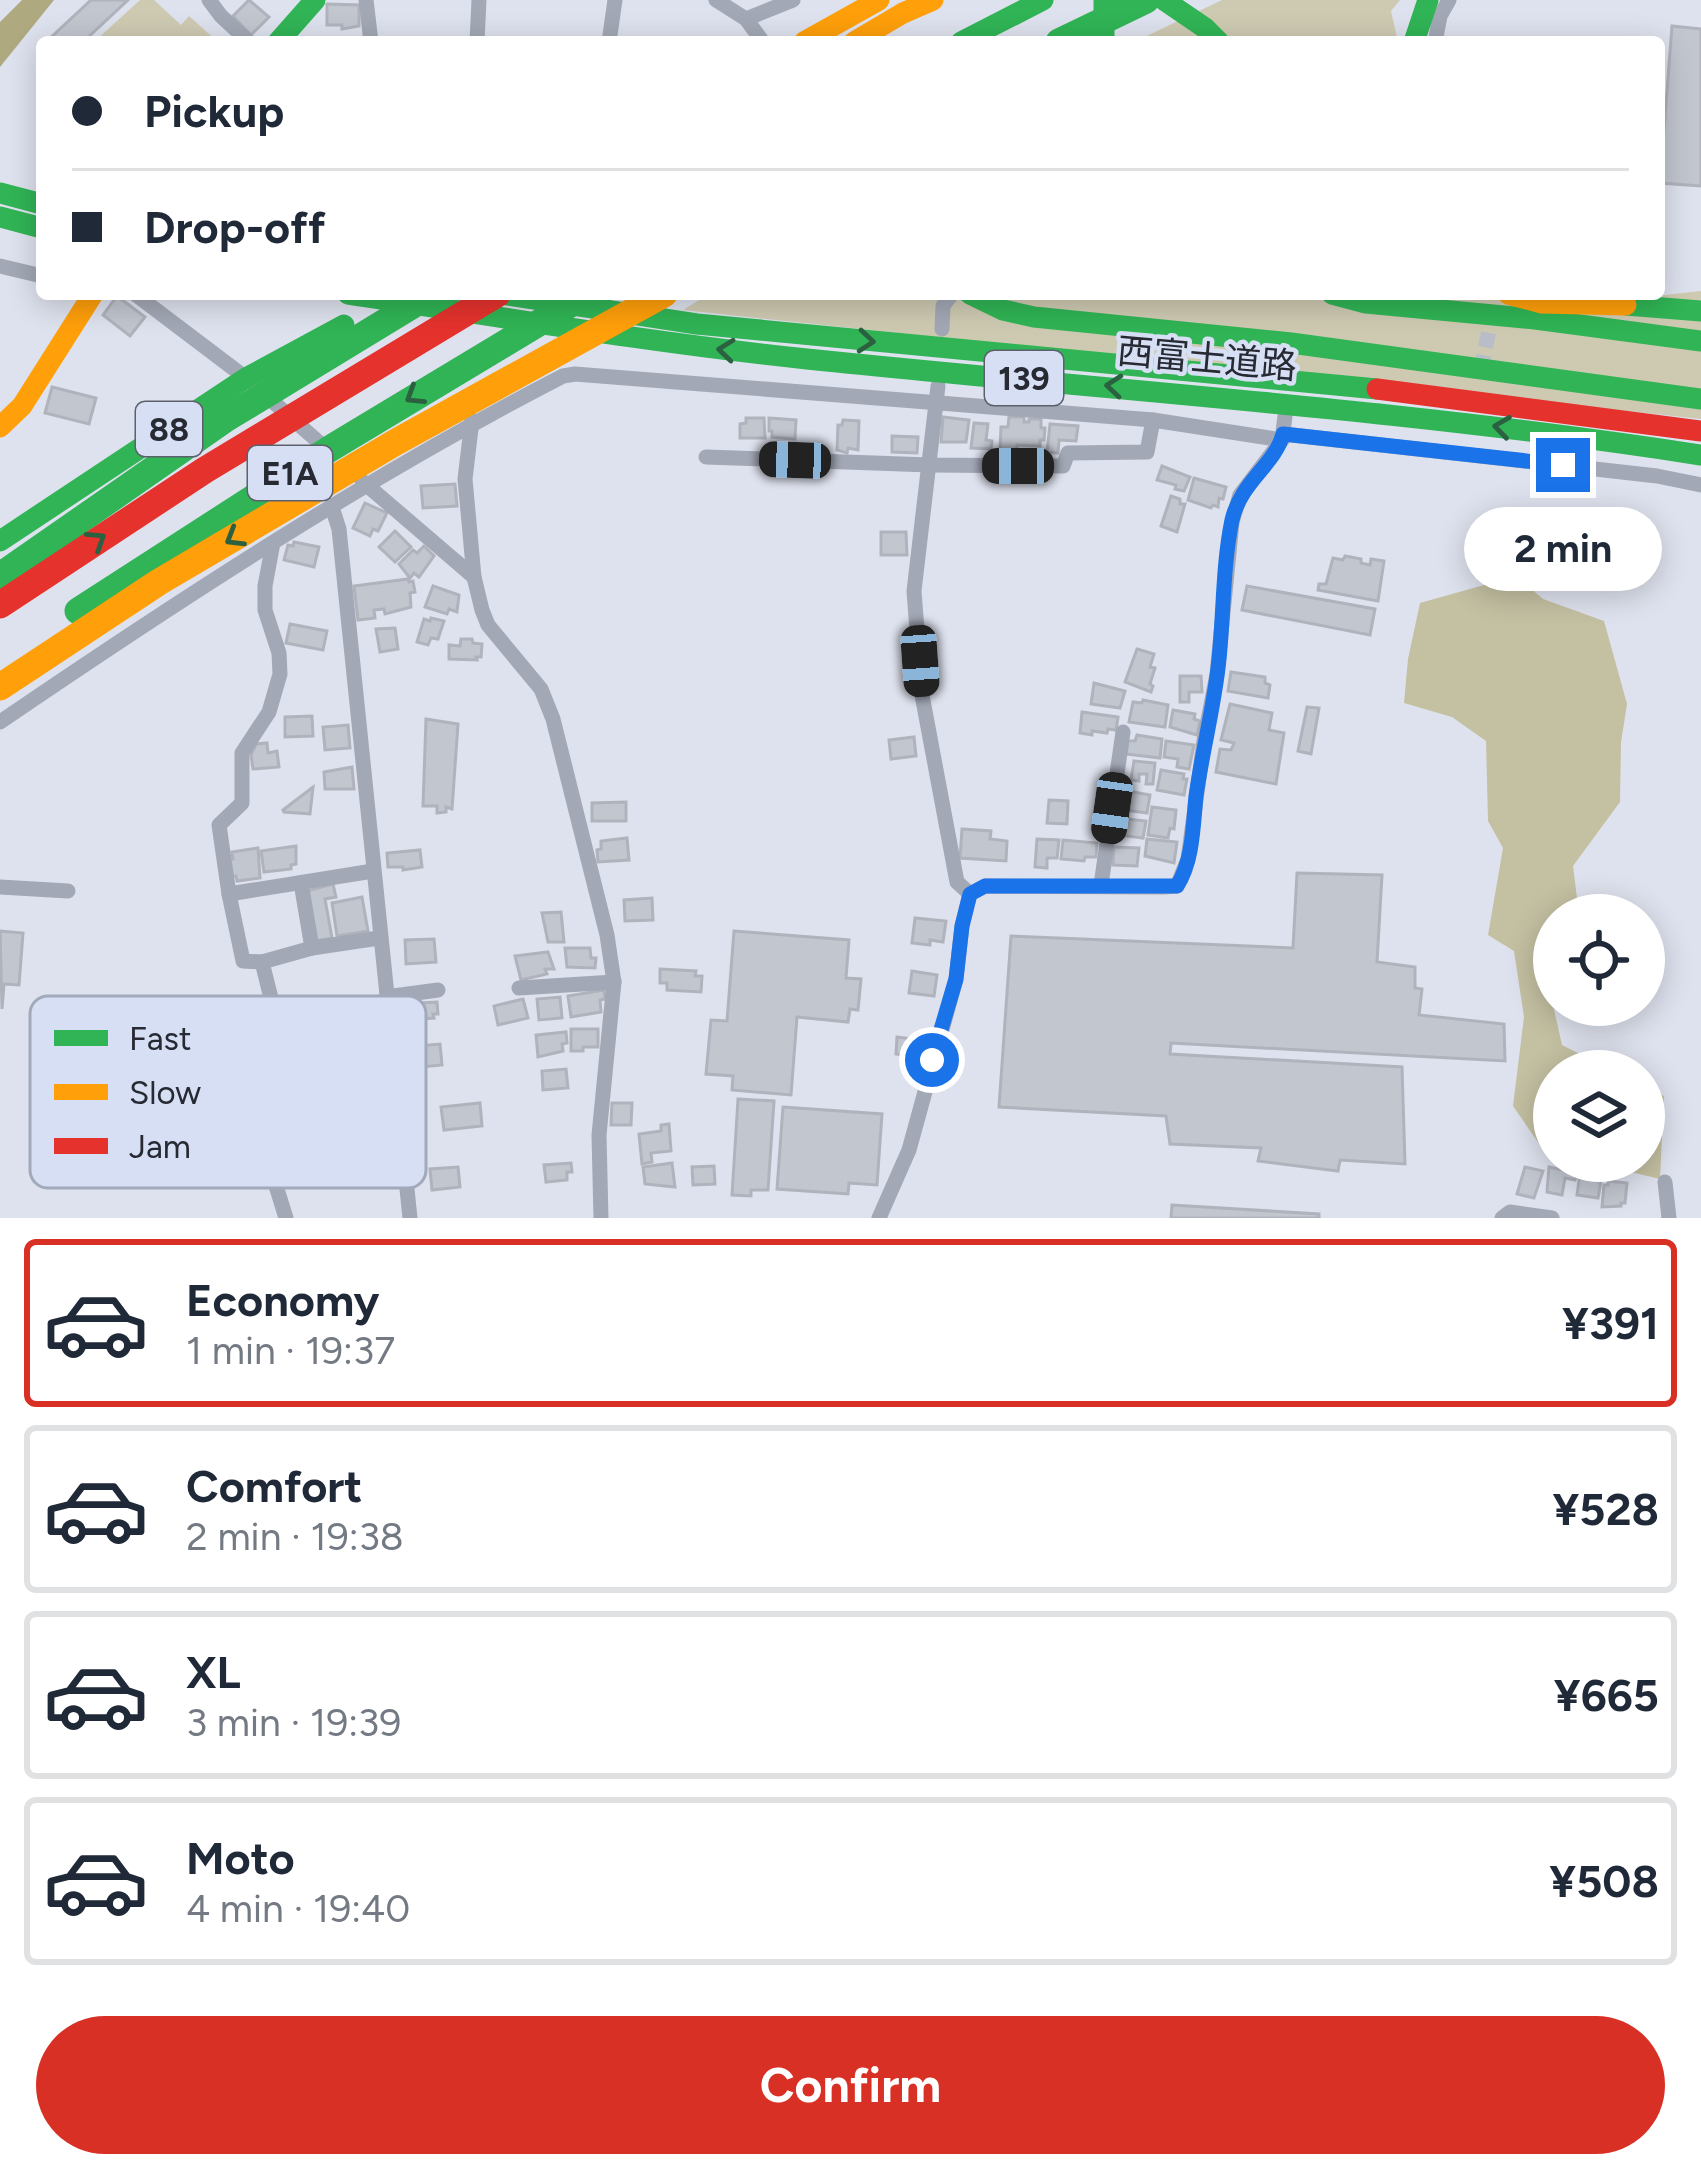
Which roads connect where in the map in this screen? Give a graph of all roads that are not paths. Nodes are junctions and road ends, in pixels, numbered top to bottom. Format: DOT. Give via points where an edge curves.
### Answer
graph roads {
  1 [pos="209,0"];
  2 [pos="315,0"];
  3 [pos="366,0"];
  4 [pos="479,0"];
  5 [pos="615,0"];
  6 [pos="716,0"];
  7 [pos="793,0"];
  8 [pos="933,0"];
  9 [pos="1043,0"];
  10 [pos="1104,0"];
  11 [pos="1146,0"];
  12 [pos="1164,0"];
  13 [pos="1428,0"];
  14 [pos="1449,0"];
  15 [pos="891,7"];
  16 [pos="746,19"];
  17 [pos="243,36"];
  18 [pos="283,36"];
  19 [pos="370,36"];
  20 [pos="477,36"];
  21 [pos="610,36"];
  22 [pos="759,36"];
  23 [pos="819,36"];
  24 [pos="860,36"];
  25 [pos="973,36"];
  26 [pos="1071,36"];
  27 [pos="1104,36"];
  28 [pos="1213,36"];
  29 [pos="1416,36"];
  30 [pos="1436,36"];
  31 [pos="0,194"];
  32 [pos="36,203"];
  33 [pos="0,217"];
  34 [pos="36,226"];
  35 [pos="0,266"];
  36 [pos="36,275"];
  37 [pos="89,300"];
  38 [pos="143,300"];
  39 [pos="387,300"];
  40 [pos="421,300"];
  41 [pos="489,300"];
  42 [pos="539,300"];
  43 [pos="577,300"];
  44 [pos="653,300"];
  45 [pos="948,300"];
  46 [pos="982,300"];
  47 [pos="1355,300"];
  48 [pos="1418,300"];
  49 [pos="1531,300"];
  50 [pos="1611,300"];
  51 [pos="1626,305"];
  52 [pos="1701,311"];
  53 [pos="1460,314"];
  54 [pos="344,325"];
  55 [pos="485,328"];
  56 [pos="942,329"];
  57 [pos="1701,341"];
  58 [pos="246,379"];
  59 [pos="938,386"];
  60 [pos="1701,399"];
  61 [pos="936,404"];
  62 [pos="1153,420"];
  63 [pos="471,424"];
  64 [pos="0,427"];
  65 [pos="1284,430"];
  66 [pos="1701,431"];
  67 [pos="1701,455"];
  68 [pos="706,457"];
  69 [pos="930,465"];
  70 [pos="366,484"];
  71 [pos="1701,485"];
  72 [pos="332,506"];
  73 [pos="0,541"];
  74 [pos="273,543"];
  75 [pos="0,576"];
  76 [pos="474,577"];
  77 [pos="0,605"];
  78 [pos="0,665"];
  79 [pos="0,687"];
  80 [pos="0,722"];
  81 [pos="1123,731"];
  82 [pos="374,871"];
  83 [pos="301,883"];
  84 [pos="1101,884"];
  85 [pos="0,887"];
  86 [pos="68,891"];
  87 [pos="229,894"];
  88 [pos="970,894"];
  89 [pos="380,938"];
  90 [pos="312,948"];
  91 [pos="262,962"];
  92 [pos="614,982"];
  93 [pos="519,988"];
  94 [pos="438,989"];
  95 [pos="270,996"];
  96 [pos="386,996"];
  97 [pos="392,996"];
  98 [pos="1665,1182"];
  99 [pos="277,1188"];
  100 [pos="407,1188"];
  101 [pos="286,1218"];
  102 [pos="410,1218"];
  103 [pos="601,1218"];
  104 [pos="879,1218"];
  105 [pos="1502,1218"];
  106 [pos="1552,1218"];
  107 [pos="1669,1218"];
  1 -- 17 [label="street"];
  2 -- 18 [label="main road"];
  3 -- 19 [label="street"];
  4 -- 20 [label="street"];
  5 -- 21 [label="street"];
  6 -- 16 [label="street"];
  7 -- 16 [label="street"];
  8 -- 15 [label="main road"];
  9 -- 25 [label="main road"];
  10 -- 27 [label="main road"];
  11 -- 26 [label="main road, bridge"];
  12 -- 28 [label="main road"];
  13 -- 29 [label="main road"];
  14 -- 30 [label="street"];
  15 -- 23 [label="main road"];
  15 -- 24 [label="main road"];
  16 -- 22 [label="street"];
  31 -- 32 [label="main road"];
  33 -- 34 [label="main road"];
  35 -- 36 [label="street"];
  37 -- 64 [label="main road"];
  38 -- 58 [label="street"];
  67 -- 39 [label="main road, 西富士道路 / 139, one-way" via="1306,403 710,349"];
  40 -- 75 [label="main road, bridge" via="227,418"];
  77 -- 41 [label="main road, E1A, one-way, bridge" via="205,470"];
  42 -- 66 [label="main road, 西富士道路 / 139, one-way" via="697,324 1307,381"];
  43 -- 78 [label="main road, E1A, one-way, bridge" via="227,511"];
  44 -- 79 [label="main road, one-way, bridge" via="159,582"];
  45 -- 56 [label="street"];
  46 -- 60 [label="main road" via="1034,317"];
  47 -- 53 [label="main road"];
  48 -- 53 [label="main road"];
  49 -- 51 [label="main road"];
  50 -- 51 [label="main road"];
  51 -- 52 [label="main road"];
  53 -- 57 [label="main road"];
  54 -- 58 [label="main road, 88"];
  55 -- 63 [label="street"];
  58 -- 70 [label="street"];
  58 -- 73 [label="main road, 88"];
  59 -- 61 [label="street"];
  61 -- 62 [label="street"];
  61 -- 63 [label="street" via="575,374"];
  61 -- 69 [label="street"];
  62 -- 65 [label="street"];
  62 -- 69 [label="street" via="1147,452 1068,453 1063,466"];
  63 -- 70 [label="street"];
  63 -- 76 [label="street" via="465,479"];
  65 -- 71 [label="street"];
  65 -- 84 [label="street" via="1240,495 1232,522 1217,674 1181,879 1177,886"];
  68 -- 69 [label="street"];
  69 -- 88 [label="street" via="914,591 922,695 957,882"];
  70 -- 72 [label="street"];
  70 -- 76 [label="street"];
  72 -- 74 [label="street"];
  72 -- 82 [label="street"];
  74 -- 80 [label="street"];
  74 -- 87 [label="street" via="266,610 280,674 242,753 242,803 219,825"];
  76 -- 92 [label="street" via="488,625 541,689 553,719"];
  81 -- 84 [label="street"];
  82 -- 83 [label="street"];
  82 -- 89 [label="street"];
  83 -- 87 [label="street"];
  83 -- 90 [label="street"];
  84 -- 88 [label="street" via="985,886"];
  85 -- 86 [label="street"];
  87 -- 91 [label="street" via="243,962"];
  88 -- 104 [label="street" via="956,979 909,1150"];
  89 -- 90 [label="street"];
  89 -- 96 [label="street"];
  90 -- 91 [label="street"];
  91 -- 95 [label="street"];
  92 -- 93 [label="street"];
  92 -- 103 [label="street" via="598,1135"];
  94 -- 97 [label="street"];
  98 -- 107 [label="street"];
  99 -- 101 [label="street"];
  100 -- 102 [label="street"];
  105 -- 106 [label="street"];
}
